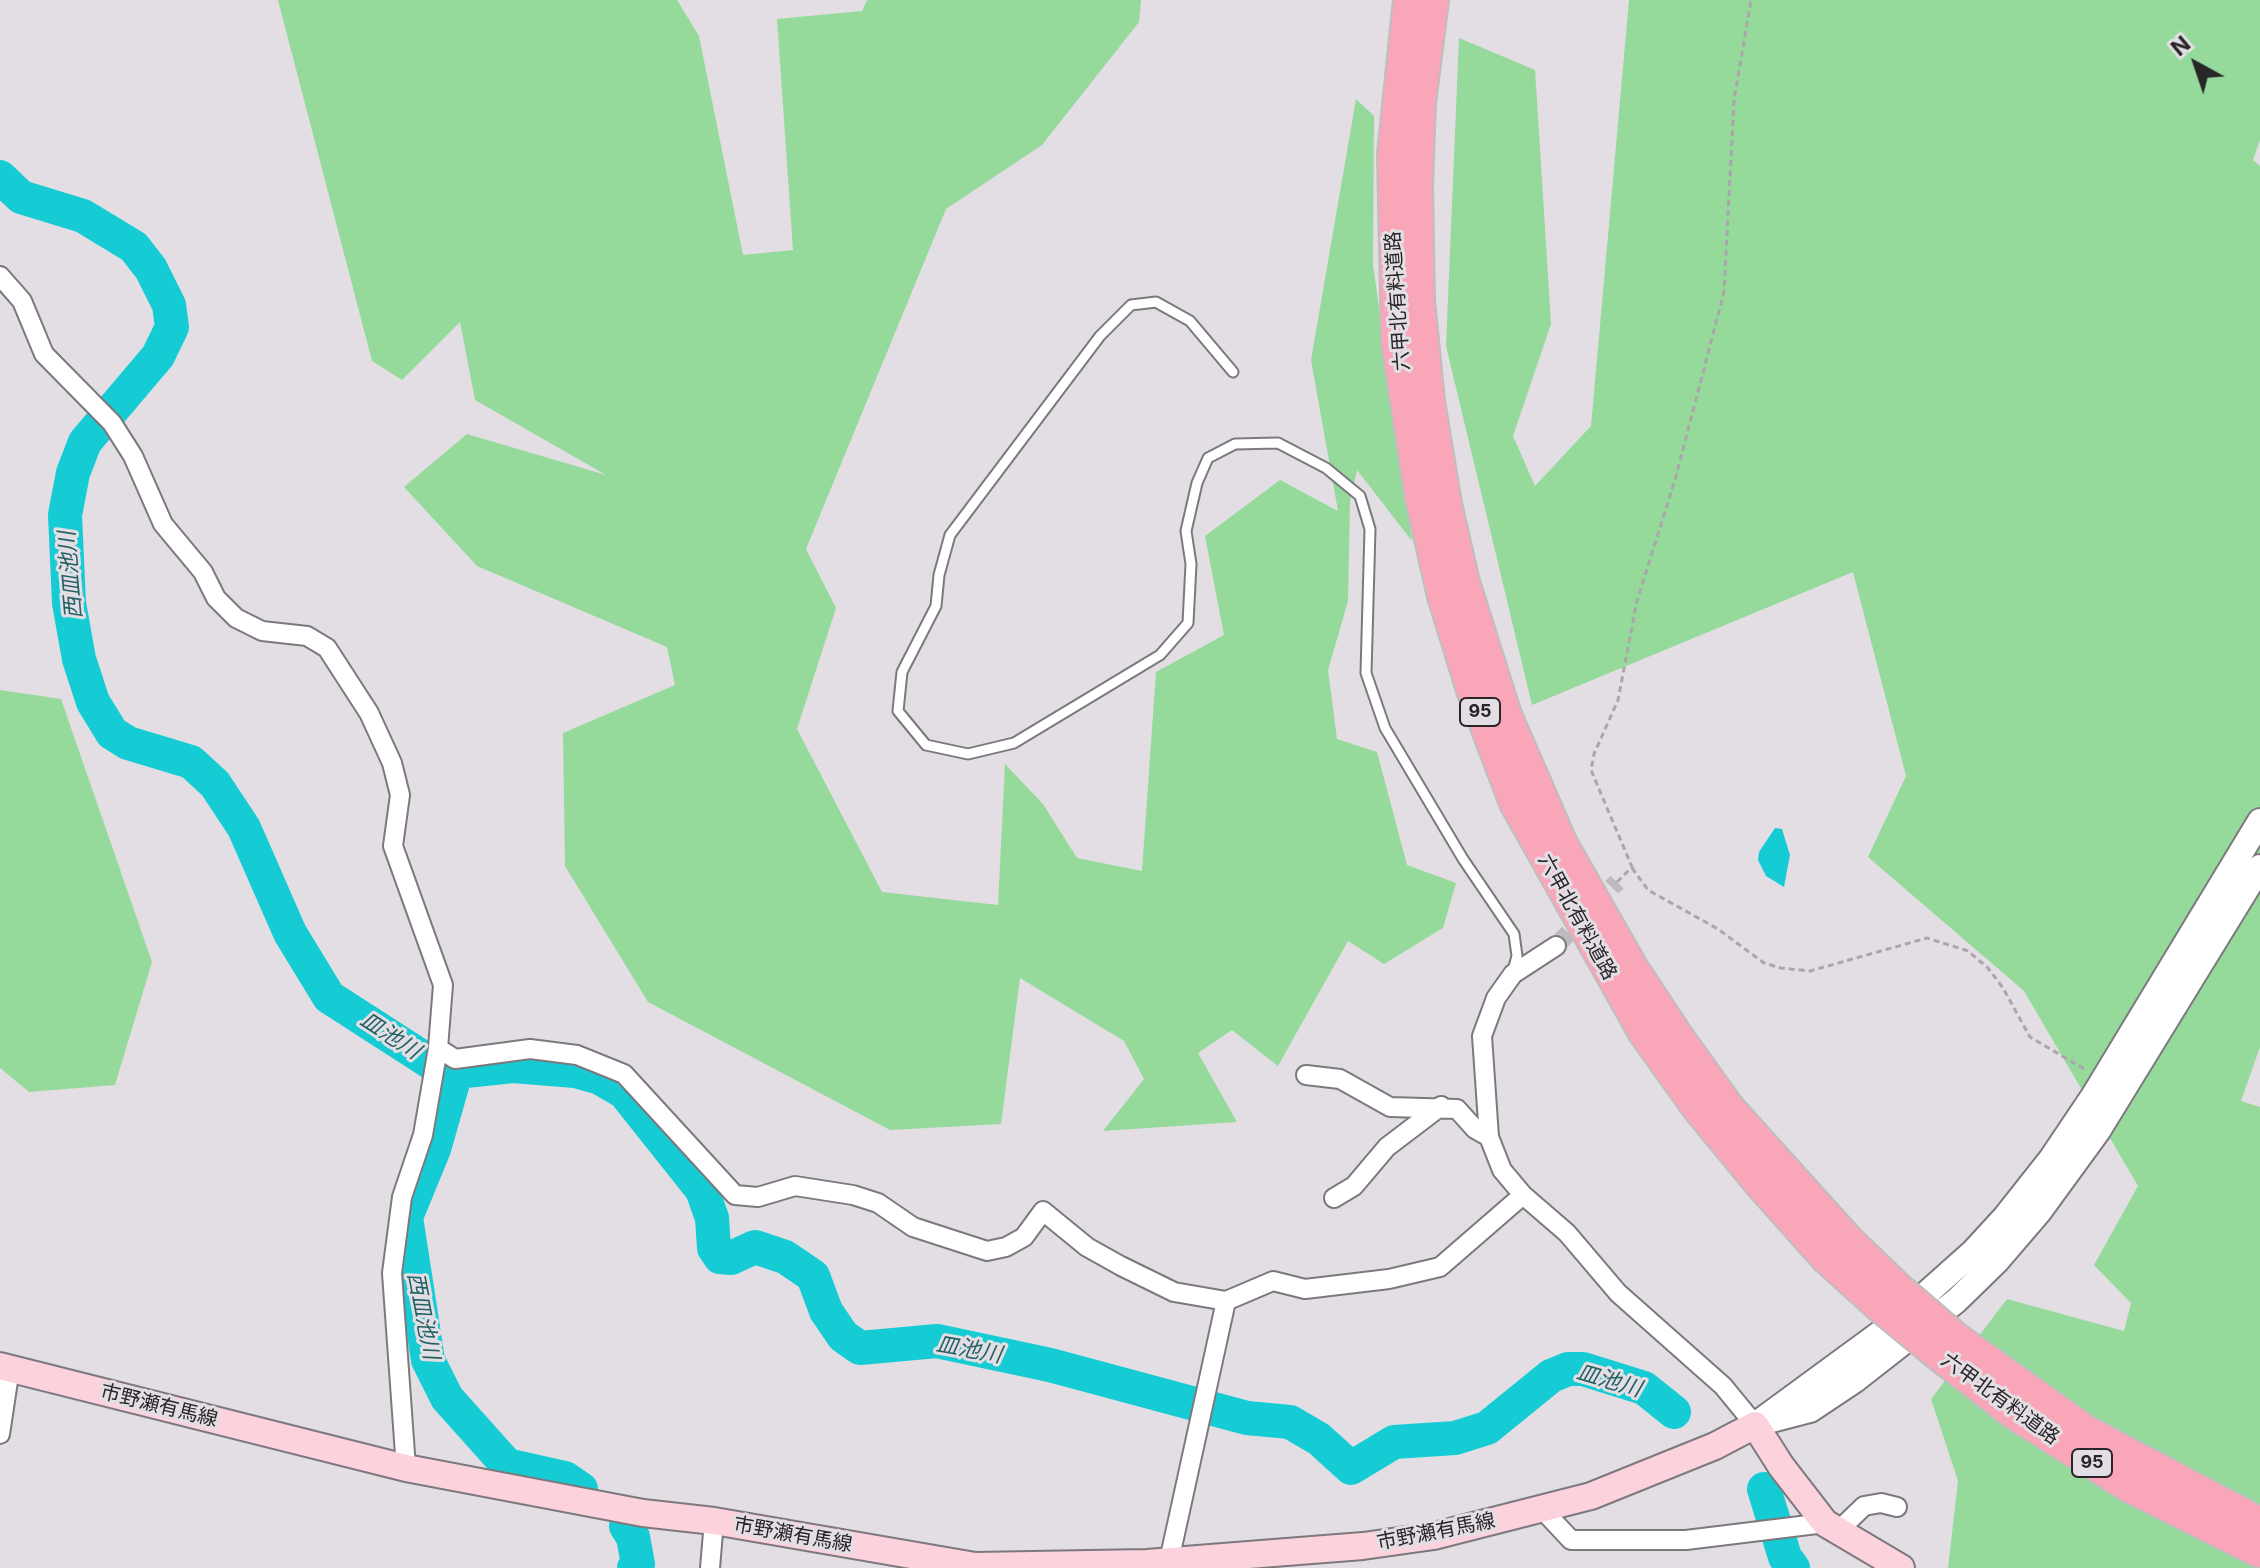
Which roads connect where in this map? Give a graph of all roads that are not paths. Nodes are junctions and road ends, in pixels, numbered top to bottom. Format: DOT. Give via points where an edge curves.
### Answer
graph roads {
  1 [pos="1409,0"];
  2 [pos="1433,0"];
  3 [pos="0,276"];
  4 [pos="1233,372"];
  5 [pos="2260,821"];
  6 [pos="2260,867"];
  7 [pos="1556,946"];
  8 [pos="1513,974"];
  9 [pos="437,1051"];
  10 [pos="1306,1075"];
  11 [pos="1441,1106"];
  12 [pos="1489,1137"];
  13 [pos="1523,1195"];
  14 [pos="1334,1198"];
  15 [pos="1889,1298"];
  16 [pos="1226,1301"];
  17 [pos="1946,1346"];
  18 [pos="5,1367"];
  19 [pos="1755,1425"];
  20 [pos="0,1434"];
  21 [pos="406,1468"];
  22 [pos="1897,1507"];
  23 [pos="1542,1509"];
  24 [pos="714,1521"];
  25 [pos="2260,1523"];
  26 [pos="1831,1527"];
  27 [pos="2260,1552"];
  28 [pos="1169,1561"];
  29 [pos="710,1568"];
  30 [pos="1901,1568"];
  1 -- 15 [label="main road, 六甲北有料道路 / 95" via="1393,154 1397,343 1421,499 1472,690 1515,803 1644,1033 1696,1106 1826,1258"];
  2 -- 15 [label="main road, 六甲北有料道路 / 95" via="1420,103 1417,184 1419,301 1429,401 1464,582 1506,715 1562,844 1632,967 1737,1117 1848,1240"];
  3 -- 9 [label="street" via="22,301 44,354 112,423 163,524 203,572 216,598 236,618 262,631 307,636 327,648 369,713 400,795 393,846 443,985"];
  4 -- 8 [label="lane" via="1190,321 1156,302 1131,305 1100,336 950,535 936,606 902,672 898,711 926,745 968,754 1014,743 1160,655 1188,623 1191,564 1186,531 1208,458 1235,444 1278,443 1326,468 1360,496 1370,529 1366,673 1385,728 1514,934"];
  5 -- 19 [label="street" via="2051,1159 1973,1252 1890,1326"];
  6 -- 19 [label="street" via="2090,1141 1997,1261 1956,1301 1855,1380 1810,1410"];
  7 -- 8 [label="street"];
  8 -- 12 [label="street" via="1496,998 1482,1036"];
  9 -- 16 [label="street" via="455,1059 530,1049 577,1055 624,1074 735,1195 758,1197 795,1186 853,1195 878,1203 913,1227 987,1251 1024,1237 1043,1211 1087,1247 1121,1266 1174,1292"];
  9 -- 21 [label="street" via="423,1135 402,1197 392,1273"];
  10 -- 11 [label="street" via="1340,1079 1390,1107"];
  11 -- 12 [label="street" via="1457,1109"];
  11 -- 14 [label="street" via="1387,1147 1354,1186"];
  12 -- 13 [label="street" via="1502,1170"];
  13 -- 16 [label="street" via="1440,1267 1305,1289 1273,1281"];
  13 -- 19 [label="street" via="1567,1233 1618,1293 1723,1386"];
  15 -- 17 [label="main road, 六甲北有料道路 / 95, bridge"];
  16 -- 28 [label="street"];
  17 -- 25 [label="main road, 六甲北有料道路 / 95" via="2086,1431"];
  17 -- 27 [label="main road, 六甲北有料道路 / 95" via="2013,1413 2128,1486"];
  18 -- 20 [label="street"];
  18 -- 21 [label="main road, 市野瀬有馬線"];
  19 -- 23 [label="main road, 市野瀬有馬線" via="1591,1496"];
  19 -- 26 [label="main road"];
  21 -- 24 [label="main road, 市野瀬有馬線" via="643,1513"];
  22 -- 26 [label="street" via="1864,1506"];
  23 -- 26 [label="street" via="1571,1540 1686,1540"];
  23 -- 28 [label="main road, 市野瀬有馬線" via="1434,1536 1363,1546"];
  24 -- 28 [label="main road, 市野瀬有馬線" via="975,1566"];
  24 -- 29 [label="street"];
  26 -- 30 [label="main road"];
}
